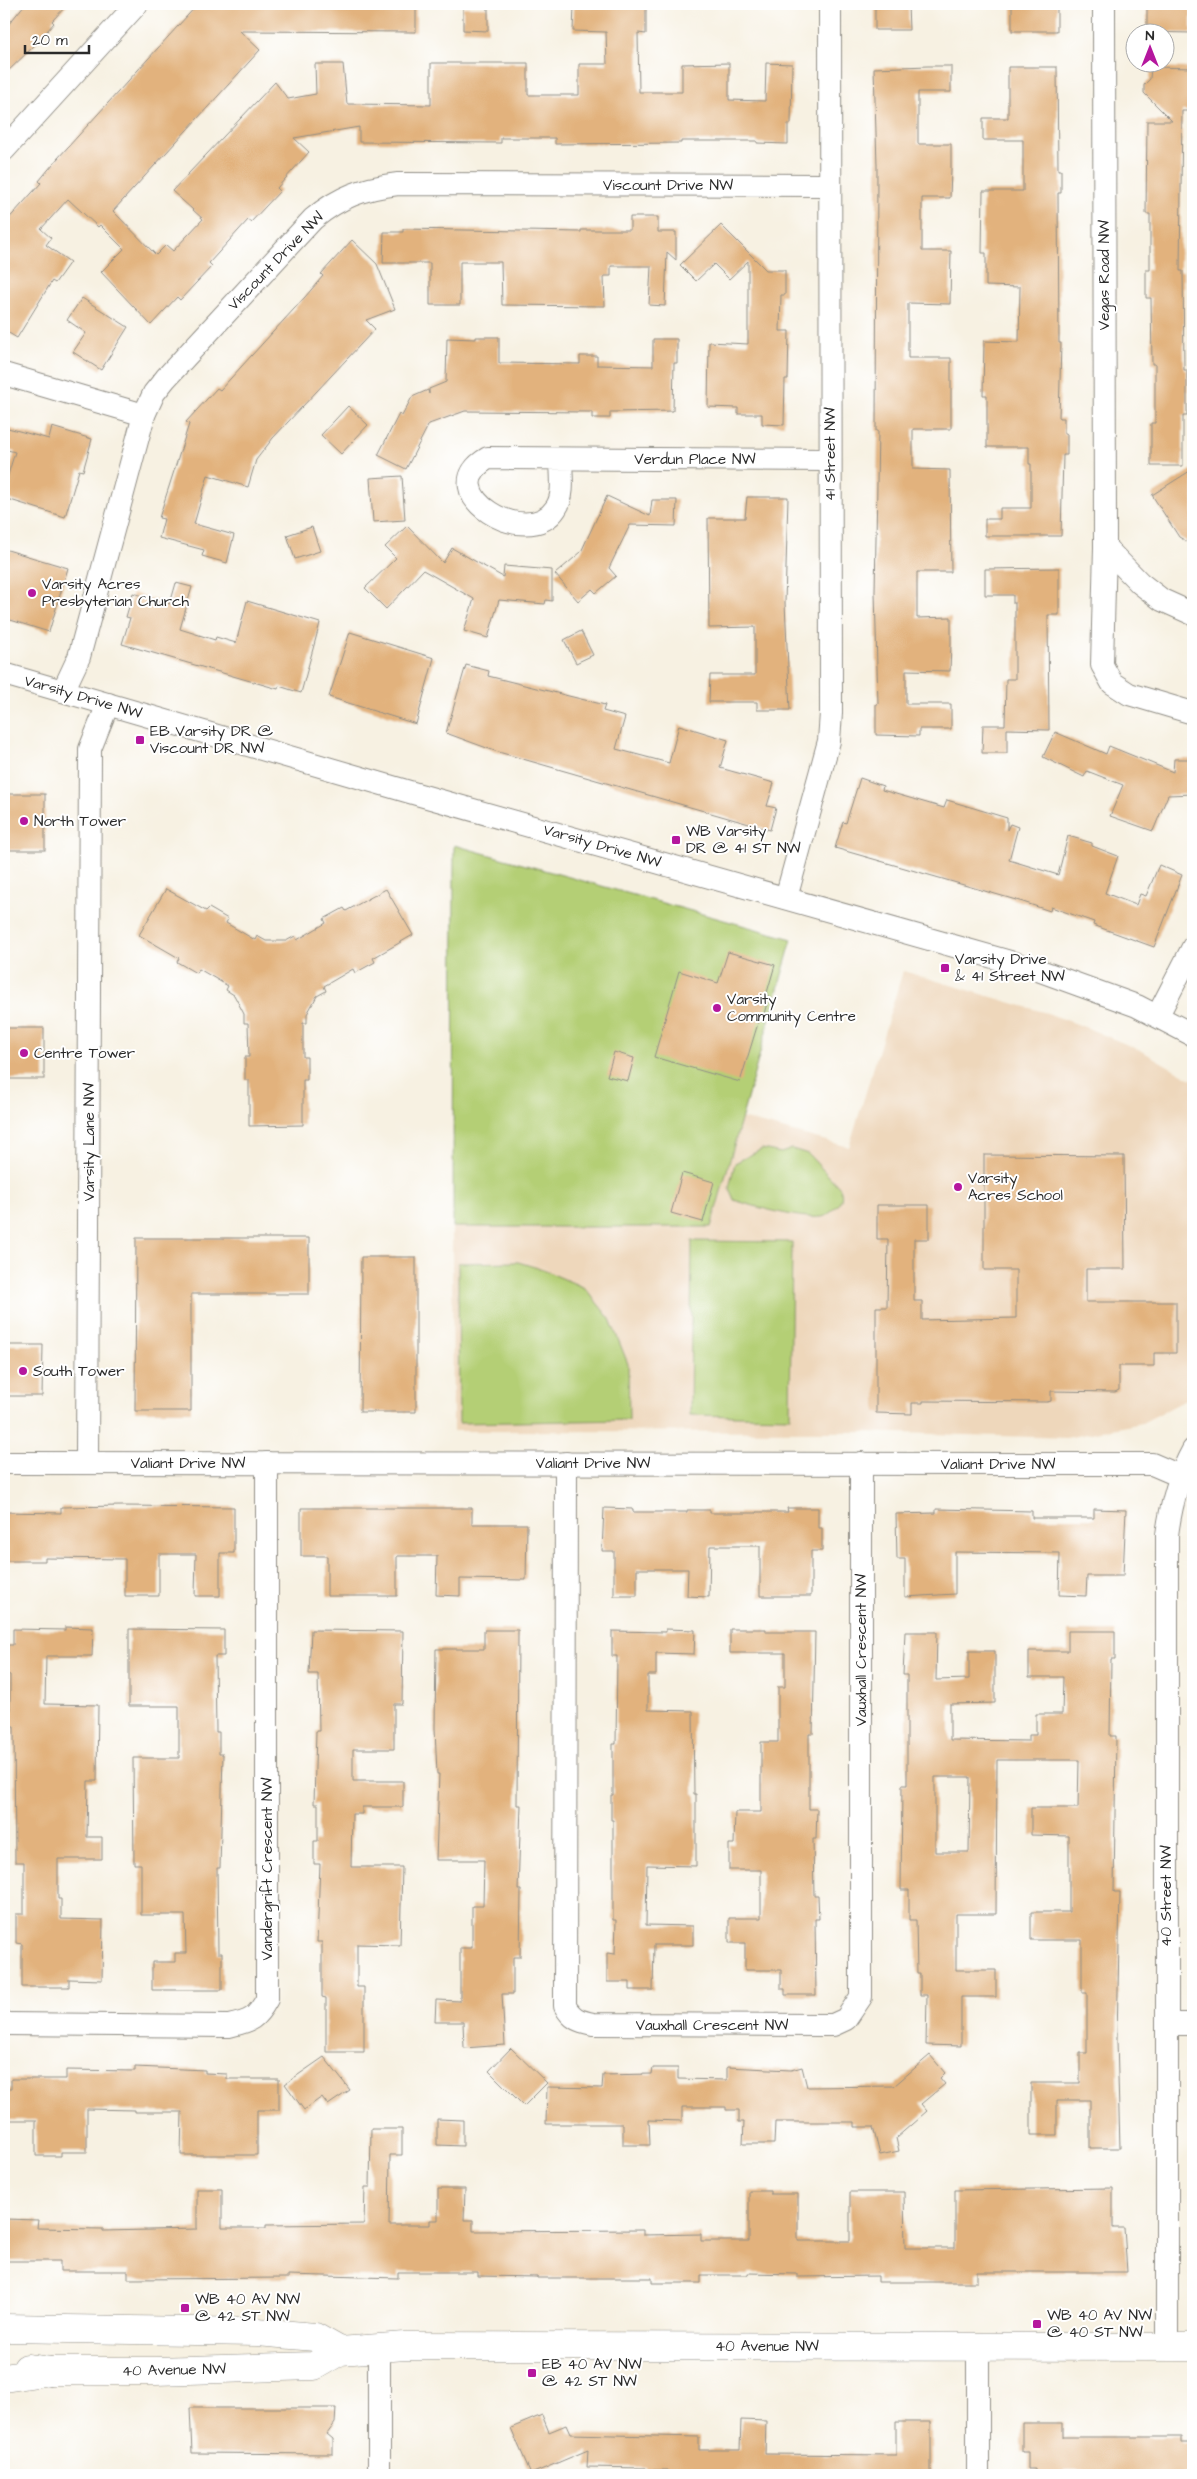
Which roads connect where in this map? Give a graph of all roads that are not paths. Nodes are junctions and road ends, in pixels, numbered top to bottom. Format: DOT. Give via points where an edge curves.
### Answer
graph roads {
  1 [pos="137,4"];
  2 [pos="830,4"];
  3 [pos="1104,4"];
  4 [pos="4,150"];
  5 [pos="830,185"];
  6 [pos="4,374"];
  7 [pos="144,415"];
  8 [pos="561,459"];
  9 [pos="829,460"];
  10 [pos="1105,547"];
  11 [pos="1193,614"];
  12 [pos="4,674"];
  13 [pos="63,691"];
  14 [pos="108,704"];
  15 [pos="1193,713"];
  16 [pos="786,898"];
  17 [pos="1193,947"];
  18 [pos="1158,1015"];
  19 [pos="1193,1035"];
  20 [pos="1193,1450"];
  21 [pos="4,1463"];
  22 [pos="87,1463"];
  23 [pos="267,1463"];
  24 [pos="566,1463"];
  25 [pos="861,1463"];
  26 [pos="1180,1476"];
  27 [pos="4,2024"];
  28 [pos="1167,2024"];
  29 [pos="1193,2024"];
  30 [pos="4,2328"];
  31 [pos="379,2347"];
  32 [pos="978,2347"];
  33 [pos="1167,2347"];
  34 [pos="1193,2347"];
  35 [pos="340,2351"];
  36 [pos="4,2366"];
  37 [pos="50,2371"];
  38 [pos="4,2378"];
  39 [pos="379,2475"];
  40 [pos="978,2475"];
  1 -- 4 [label="street"];
  2 -- 5 [label="street, 41 Street NW"];
  3 -- 10 [label="street, Vegas Road NW"];
  5 -- 7 [label="street, Viscount Drive NW" via="398,184 359,191 313,218 166,378 154,393"];
  5 -- 9 [label="street, 41 Street NW"];
  6 -- 7 [label="street"];
  7 -- 13 [label="street, Viscount Drive NW" via="78,657"];
  8 -- 9 [label="street, Verdun Place NW"];
  9 -- 16 [label="street, 41 Street NW" via="829,741"];
  10 -- 11 [label="street" via="1140,583 1162,600"];
  10 -- 15 [label="street, Vegas Road NW" via="1101,656 1107,674 1112,683 1129,694"];
  12 -- 13 [label="street, Varsity Drive NW"];
  13 -- 14 [label="street, Varsity Drive NW"];
  14 -- 16 [label="street, Varsity Drive NW"];
  14 -- 22 [label="street, Varsity Lane NW" via="90,749"];
  16 -- 18 [label="street, Varsity Drive NW" via="1035,969"];
  17 -- 18 [label="street"];
  18 -- 19 [label="street, Varsity Drive NW"];
  20 -- 26 [label="street, 40 Street NW"];
  21 -- 22 [label="street, Valiant Drive NW"];
  22 -- 23 [label="street, Valiant Drive NW"];
  23 -- 24 [label="street, Valiant Drive NW"];
  23 -- 27 [label="street, Vandergrift Crescent NW" via="267,1999 258,2016 229,2026"];
  24 -- 25 [label="street, Valiant Drive NW"];
  24 -- 25 [label="street, Vauxhall Crescent NW" via="565,2006 578,2021 593,2024 803,2025 840,2024 861,1997"];
  25 -- 26 [label="street, Valiant Drive NW" via="1152,1464"];
  26 -- 28 [label="street, 40 Street NW" via="1170,1510 1167,1554"];
  28 -- 29 [label="street"];
  28 -- 33 [label="street, 40 Street NW"];
  30 -- 35 [label="street" via="257,2332 315,2337"];
  31 -- 32 [label="street, 40 Avenue NW"];
  31 -- 35 [label="street, 40 Avenue NW"];
  31 -- 39 [label="street"];
  32 -- 33 [label="street, 40 Avenue NW"];
  32 -- 40 [label="street"];
  33 -- 34 [label="street, 40 Avenue NW"];
  35 -- 37 [label="street, 40 Avenue NW" via="314,2366"];
  36 -- 37 [label="street, 40 Avenue NW"];
  37 -- 38 [label="street"];
}
